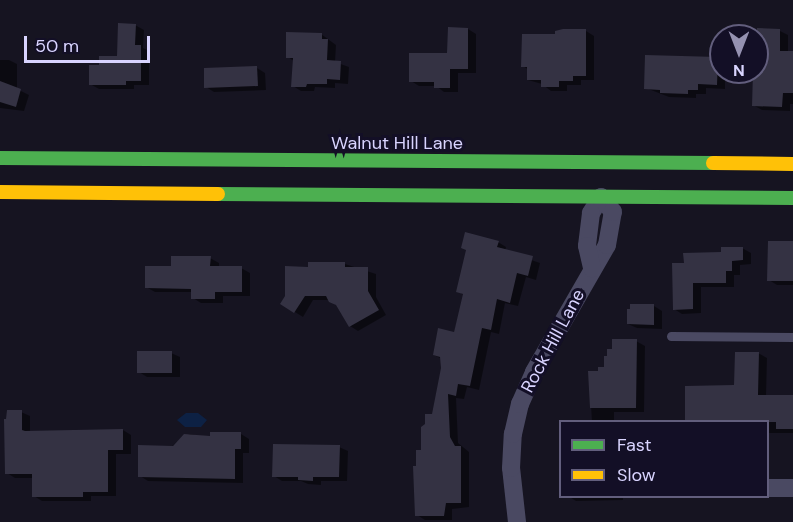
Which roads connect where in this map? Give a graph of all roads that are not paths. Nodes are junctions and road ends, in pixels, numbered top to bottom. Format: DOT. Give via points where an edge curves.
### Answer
graph roads {
  1 [pos="0,158"];
  2 [pos="793,164"];
  3 [pos="133,176"];
  4 [pos="601,180"];
  5 [pos="0,192"];
  6 [pos="793,198"];
  7 [pos="671,336"];
  8 [pos="793,337"];
  9 [pos="769,488"];
  10 [pos="793,488"];
  11 [pos="517,522"];
  1 -- 3 [label="main road, Walnut Hill Lane"];
  2 -- 4 [label="main road, Walnut Hill Lane"];
  3 -- 4 [label="main road, Walnut Hill Lane"];
  3 -- 4 [label="main road, Walnut Hill Lane"];
  3 -- 5 [label="main road, Walnut Hill Lane"];
  4 -- 6 [label="main road, Walnut Hill Lane"];
  4 -- 11 [label="street, Rock Hill Lane" via="587,246 592,268 520,404 511,468"];
  7 -- 8 [label="lane"];
  9 -- 10 [label="street"];
}
